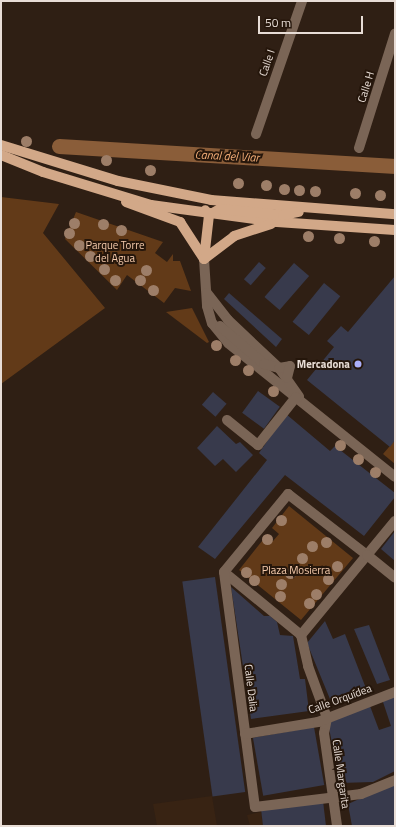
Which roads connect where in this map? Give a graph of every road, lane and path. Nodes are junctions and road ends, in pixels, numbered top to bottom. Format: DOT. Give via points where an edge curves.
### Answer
graph roads {
  1 [pos="302,1"];
  2 [pos="395,34"];
  3 [pos="256,134"];
  4 [pos="1,145"];
  5 [pos="359,148"];
  6 [pos="1,155"];
  7 [pos="152,189"];
  8 [pos="112,195"];
  9 [pos="313,210"];
  10 [pos="395,214"];
  11 [pos="209,215"];
  12 [pos="277,222"];
  13 [pos="395,230"];
  14 [pos="204,259"];
  15 [pos="207,292"];
  16 [pos="207,306"];
  17 [pos="279,368"];
  18 [pos="287,378"];
  19 [pos="277,383"];
  20 [pos="299,400"];
  21 [pos="226,420"];
  22 [pos="395,477"];
  23 [pos="395,521"];
  24 [pos="367,555"];
  25 [pos="224,572"];
  26 [pos="395,578"];
  27 [pos="301,635"];
  28 [pos="395,692"];
  29 [pos="328,718"];
  30 [pos="245,734"];
  31 [pos="395,780"];
  32 [pos="333,797"];
  33 [pos="337,826"];
  1 -- 3 [label="street, Calle I"];
  2 -- 5 [label="street, Calle H"];
  4 -- 7 [label="main road" via="59,165"];
  6 -- 8 [label="main road"];
  7 -- 9 [label="main road" via="211,200"];
  7 -- 11 [label="main road" via="179,203 199,206"];
  8 -- 11 [label="main road"];
  8 -- 14 [label="main road" via="140,210 171,217 180,222"];
  9 -- 10 [label="main road"];
  9 -- 11 [label="main road" via="283,215 220,209"];
  11 -- 12 [label="main road"];
  11 -- 14 [label="main road"];
  12 -- 13 [label="main road"];
  12 -- 14 [label="main road" via="234,236"];
  14 -- 15 [label="street"];
  15 -- 16 [label="street"];
  15 -- 17 [label="street" via="228,320 276,359"];
  16 -- 17 [label="street" via="216,322 264,364"];
  16 -- 19 [label="street" via="212,323 228,343"];
  17 -- 18 [label="street"];
  17 -- 18 [label="street" via="290,366"];
  17 -- 19 [label="street"];
  18 -- 20 [label="street"];
  19 -- 20 [label="street"];
  20 -- 21 [label="street" via="258,445"];
  20 -- 22 [label="street"];
  23 -- 24 [label="street"];
  24 -- 25 [label="street" via="288,494"];
  24 -- 26 [label="street"];
  24 -- 27 [label="street"];
  25 -- 27 [label="street"];
  25 -- 30 [label="street, Calle Dalia"];
  27 -- 29 [label="street" via="308,666"];
  28 -- 29 [label="street, Calle Orquídea"];
  29 -- 30 [label="street, Calle Orquídea"];
  29 -- 32 [label="street, Calle Margarita" via="324,733"];
  30 -- 32 [label="street, Calle Dalia" via="255,807"];
  31 -- 32 [label="street" via="361,794"];
  32 -- 33 [label="street, Calle Margarita"];
}
